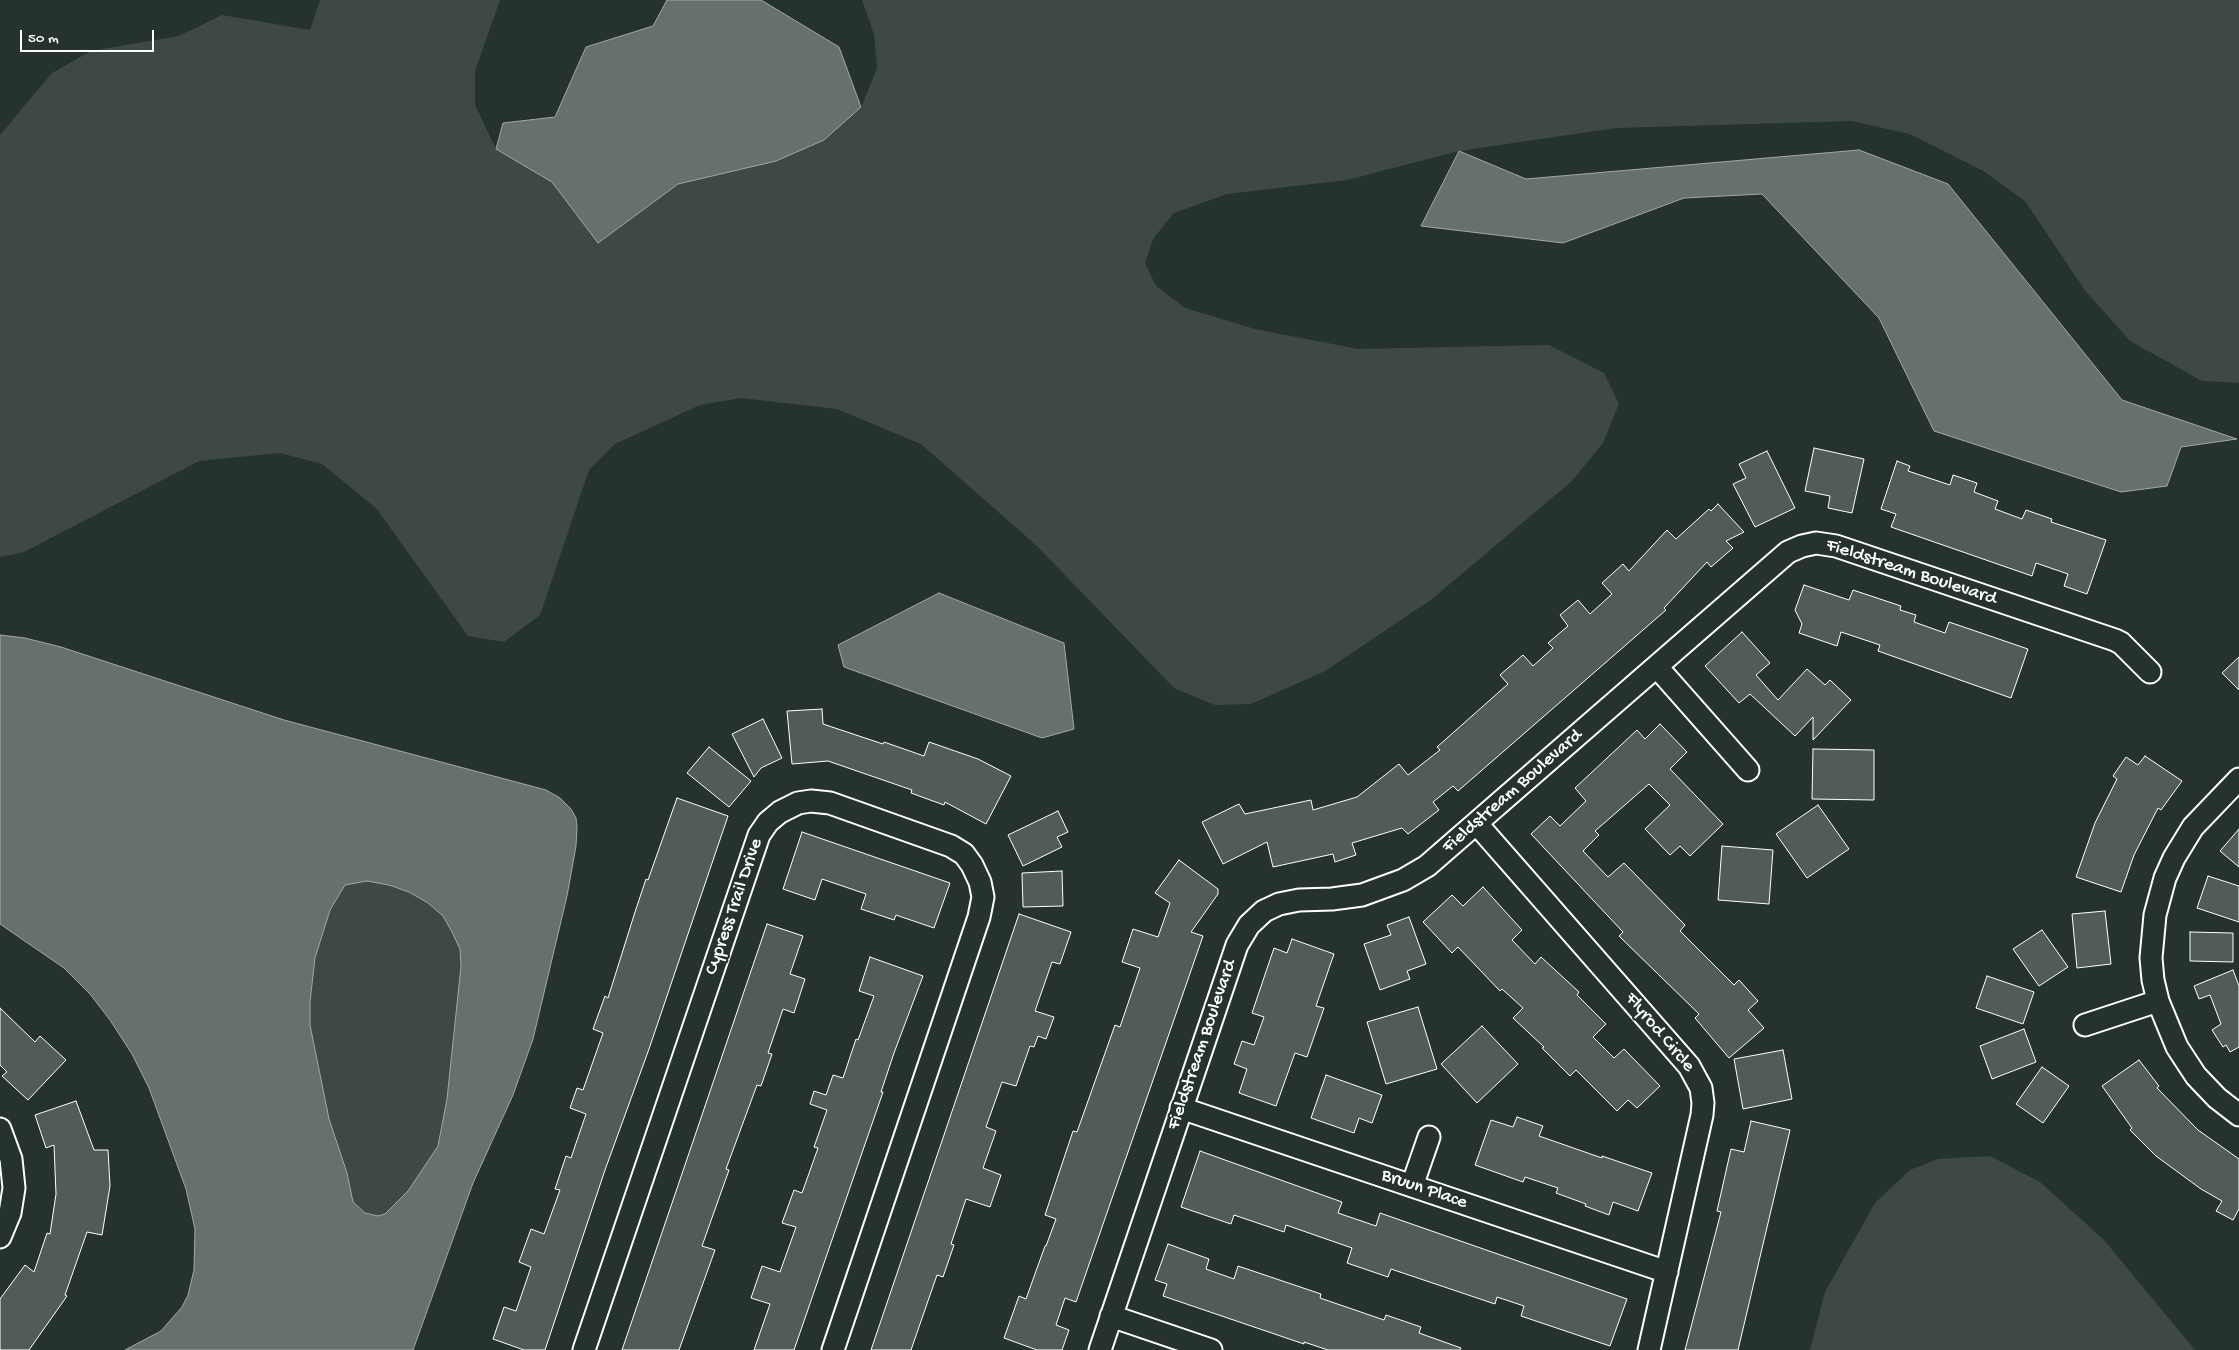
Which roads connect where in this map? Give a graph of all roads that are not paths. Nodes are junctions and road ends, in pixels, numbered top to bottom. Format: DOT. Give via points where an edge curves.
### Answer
graph roads {
  1 [pos="1657,667"];
  2 [pos="2150,672"];
  3 [pos="1748,770"];
  4 [pos="2239,780"];
  5 [pos="1477,824"];
  6 [pos="2158,1001"];
  7 [pos="2085,1025"];
  8 [pos="1181,1108"];
  9 [pos="2239,1115"];
  10 [pos="0,1129"];
  11 [pos="1429,1136"];
  12 [pos="1412,1186"];
  13 [pos="0,1238"];
  14 [pos="1667,1272"];
  15 [pos="1111,1316"];
  16 [pos="584,1350"];
  17 [pos="833,1350"];
  18 [pos="1100,1350"];
  19 [pos="1211,1350"];
  20 [pos="1649,1350"];
  1 -- 2 [label="street, Fieldstream Boulevard" via="1781,556 1795,548 1816,543 1836,546 2115,640"];
  1 -- 3 [label="street"];
  1 -- 5 [label="street, Fieldstream Boulevard"];
  4 -- 6 [label="street" via="2193,827 2165,878 2155,915 2152,943 2152,980"];
  5 -- 8 [label="street, Fieldstream Boulevard" via="1433,862 1396,883 1351,897 1287,902 1259,915 1237,945"];
  5 -- 14 [label="street, Flyrod Circle" via="1698,1080 1703,1109"];
  6 -- 7 [label="street"];
  6 -- 9 [label="street" via="2176,1047 2186,1063 2206,1087"];
  8 -- 12 [label="street, Bruun Place"];
  8 -- 15 [label="street, Fieldstream Boulevard"];
  10 -- 13 [label="street" via="12,1159 14,1188 10,1213"];
  11 -- 12 [label="street"];
  12 -- 14 [label="street, Bruun Place"];
  14 -- 20 [label="street, Flyrod Circle"];
  15 -- 18 [label="street, Fieldstream Boulevard"];
  15 -- 19 [label="street"];
  16 -- 17 [label="street, Cypress Trail Drive" via="759,835 780,812 811,801 830,803 951,846 964,854 972,865 983,897"];
}
